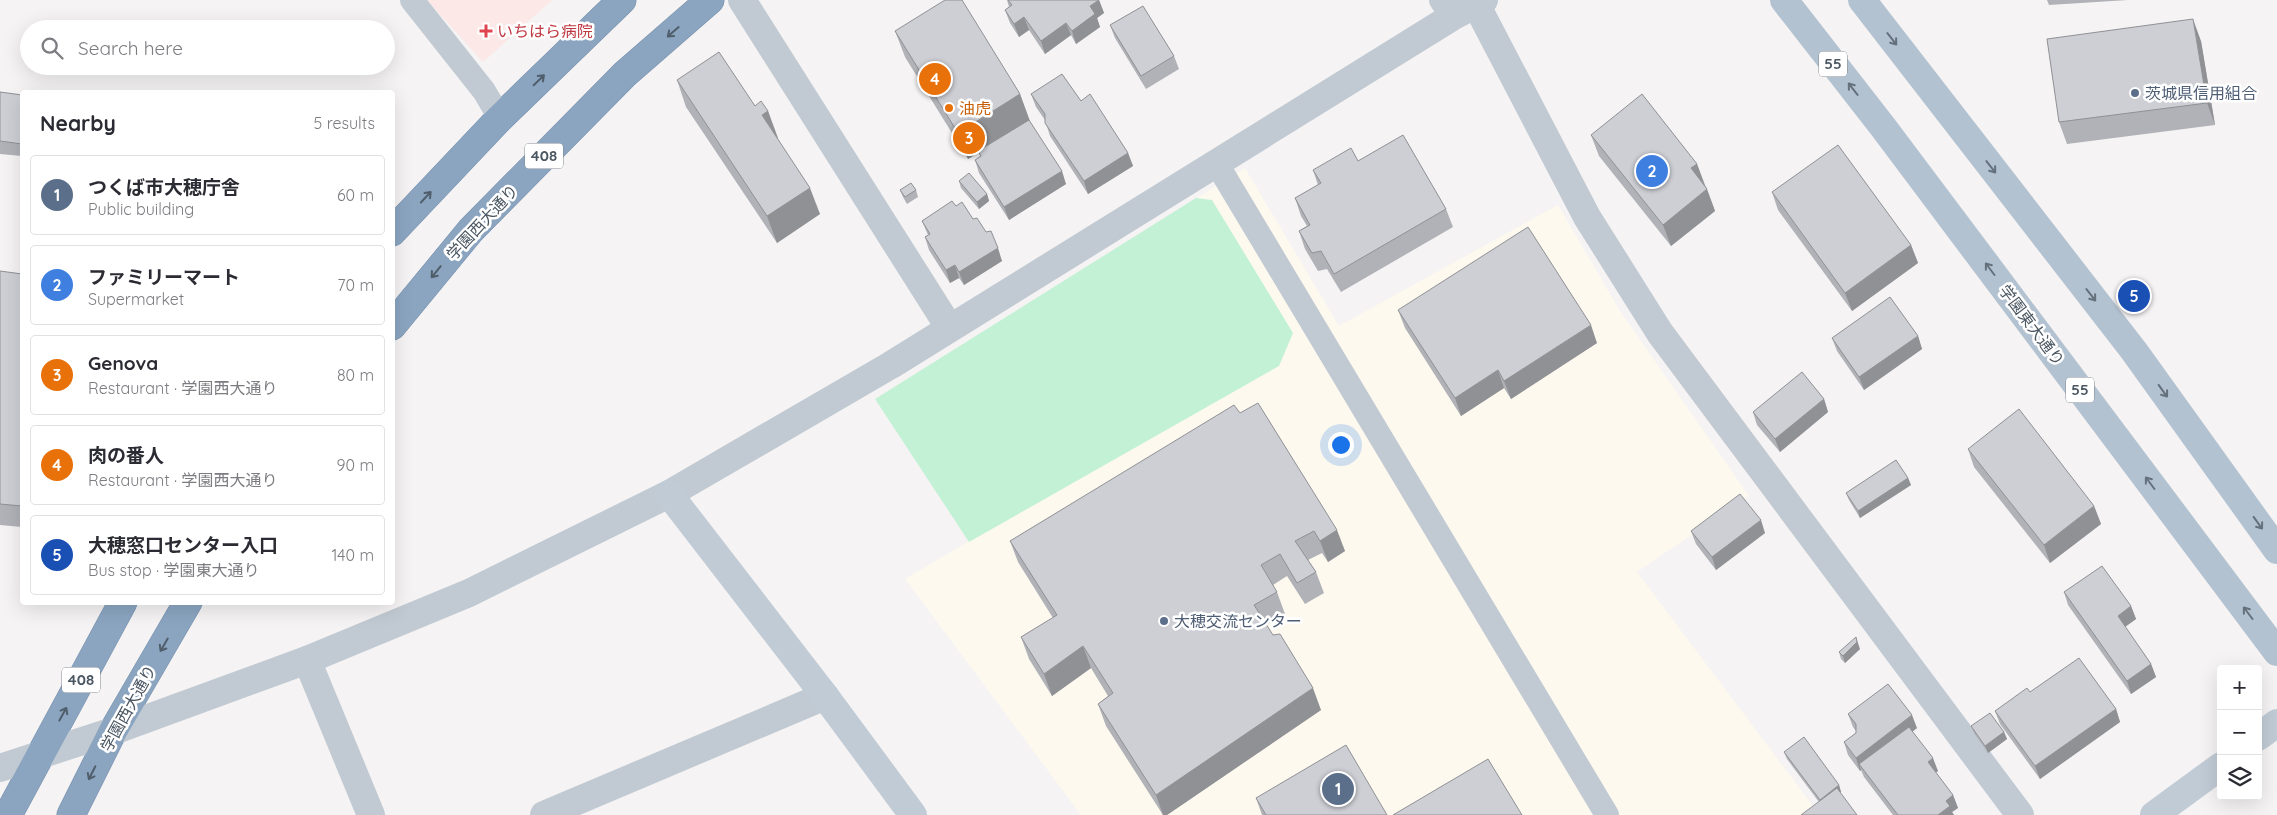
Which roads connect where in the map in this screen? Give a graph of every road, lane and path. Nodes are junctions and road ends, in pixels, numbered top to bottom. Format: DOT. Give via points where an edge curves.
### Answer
graph roads {
  1 [pos="412,0"];
  2 [pos="622,0"];
  3 [pos="710,0"];
  4 [pos="742,0"];
  5 [pos="1784,0"];
  6 [pos="1862,0"];
  7 [pos="1480,2"];
  8 [pos="1446,9"];
  9 [pos="500,118"];
  10 [pos="1217,164"];
  11 [pos="395,229"];
  12 [pos="395,322"];
  13 [pos="949,327"];
  14 [pos="669,494"];
  15 [pos="2277,550"];
  16 [pos="121,605"];
  17 [pos="186,605"];
  18 [pos="2277,652"];
  19 [pos="307,660"];
  20 [pos="825,696"];
  21 [pos="2277,723"];
  22 [pos="113,731"];
  23 [pos="2262,734"];
  24 [pos="39,757"];
  25 [pos="0,768"];
  26 [pos="2217,769"];
  27 [pos="8,815"];
  28 [pos="71,815"];
  29 [pos="370,815"];
  30 [pos="544,815"];
  31 [pos="913,815"];
  32 [pos="1607,815"];
  33 [pos="2020,815"];
  34 [pos="2154,815"];
  1 -- 9 [label="lane" via="484,91"];
  9 -- 2 [label="highway, one-way"];
  3 -- 12 [label="highway, 学園西大通り / 408, one-way" via="625,74 471,230"];
  4 -- 13 [label="street"];
  18 -- 5 [label="main road, 学園東大通り / 55, one-way"];
  6 -- 15 [label="main road, one-way" via="2134,351"];
  7 -- 8 [label="street"];
  7 -- 33 [label="street" via="1587,217 1660,333"];
  8 -- 10 [label="street"];
  11 -- 9 [label="highway, one-way"];
  10 -- 13 [label="street"];
  10 -- 32 [label="lane"];
  13 -- 14 [label="street"];
  14 -- 19 [label="street" via="469,594"];
  14 -- 20 [label="street"];
  24 -- 16 [label="highway, 408, one-way"];
  17 -- 22 [label="highway, 学園西大通り, one-way"];
  19 -- 22 [label="street"];
  19 -- 29 [label="street"];
  20 -- 30 [label="street"];
  20 -- 31 [label="street"];
  21 -- 23 [label="street"];
  22 -- 24 [label="street"];
  22 -- 28 [label="highway, 学園西大通り, one-way"];
  24 -- 25 [label="street"];
  24 -- 27 [label="highway, 408"];
  26 -- 34 [label="street"];
}
